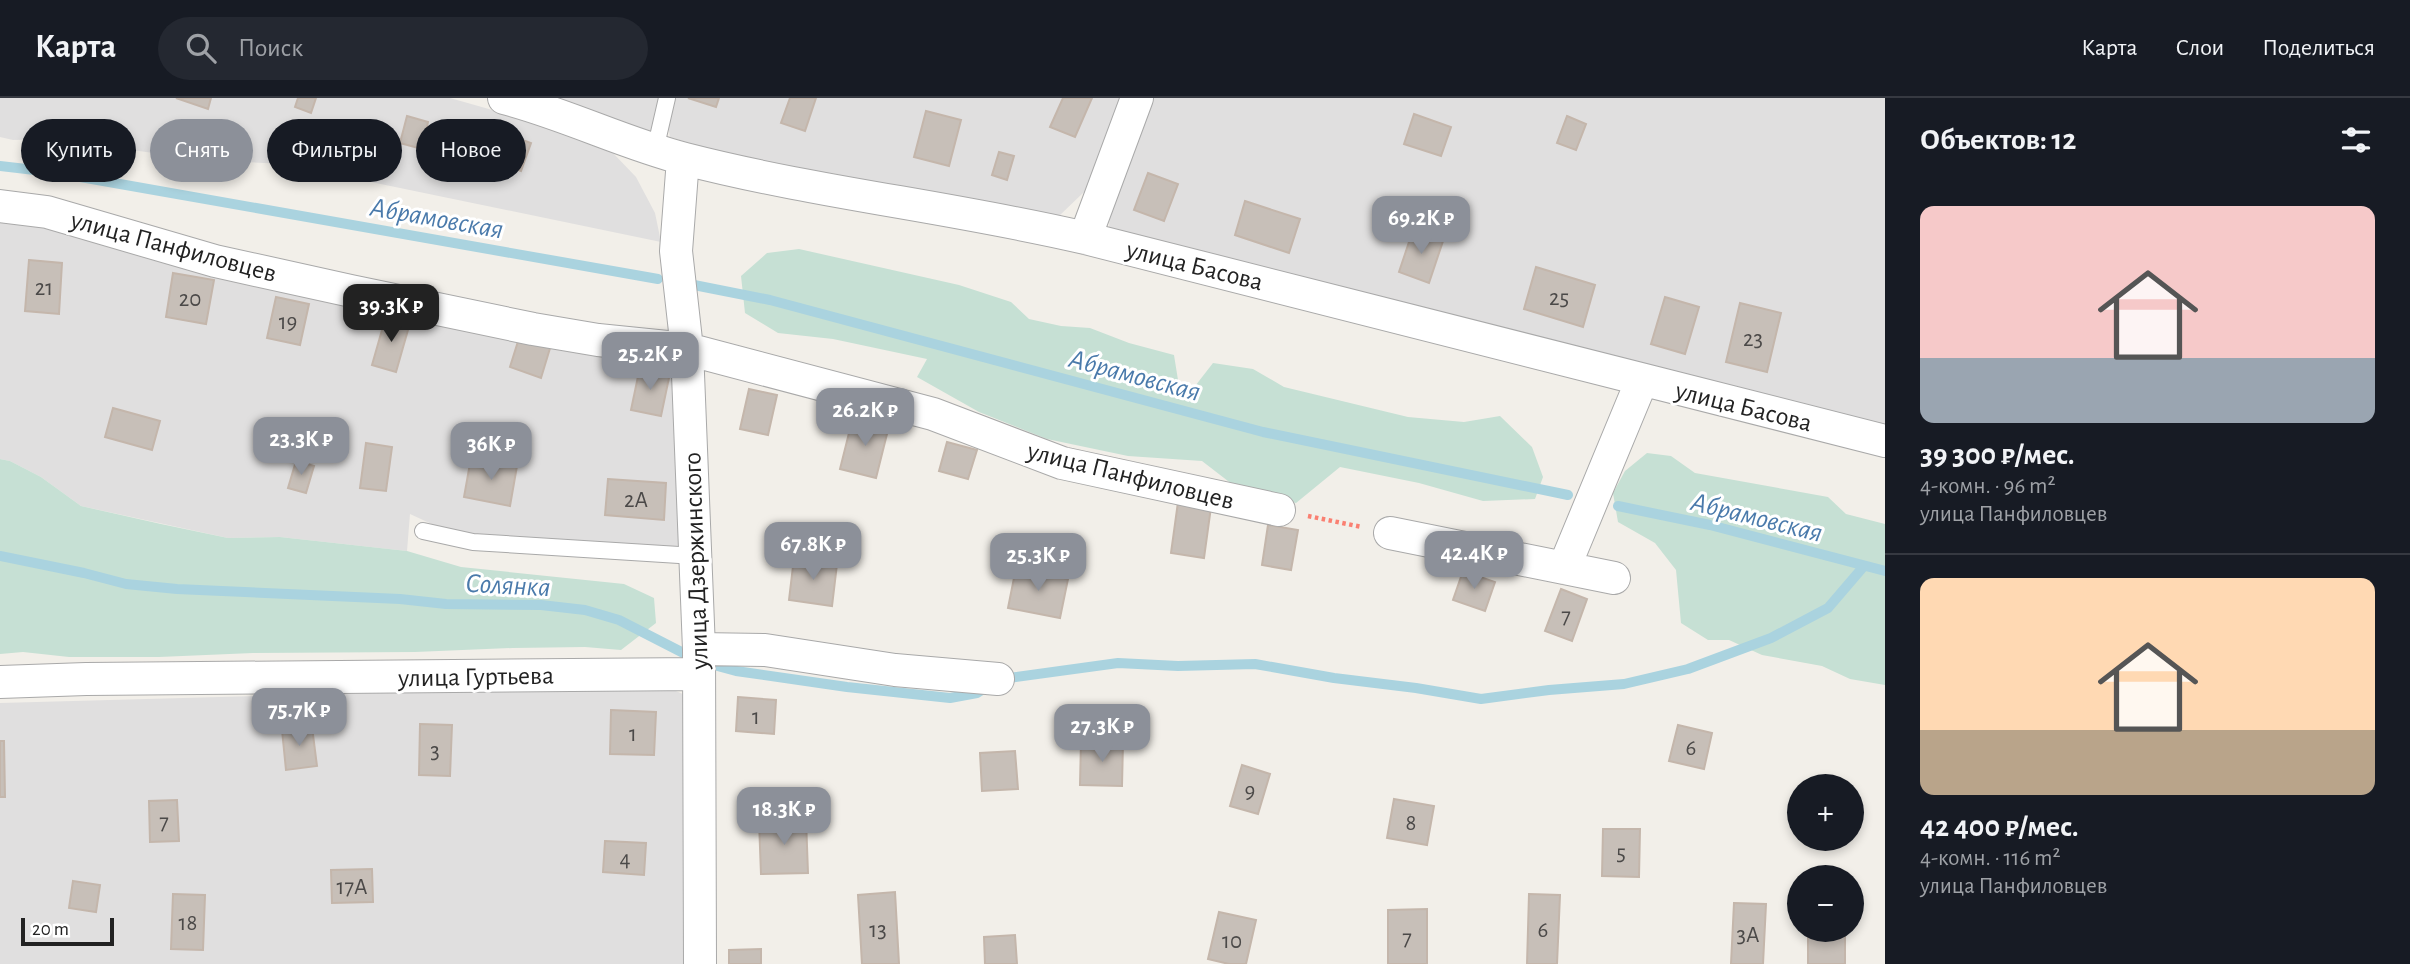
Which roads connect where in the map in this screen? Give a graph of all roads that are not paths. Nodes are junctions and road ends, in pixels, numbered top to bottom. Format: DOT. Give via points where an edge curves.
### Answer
graph roads {
  1 [pos="504,98"];
  2 [pos="667,98"];
  3 [pos="1137,98"];
  4 [pos="669,154"];
  5 [pos="0,206"];
  6 [pos="1085,238"];
  7 [pos="687,349"];
  8 [pos="1642,380"];
  9 [pos="1885,441"];
  10 [pos="1279,510"];
  11 [pos="423,531"];
  12 [pos="1390,533"];
  13 [pos="695,556"];
  14 [pos="1564,568"];
  15 [pos="1614,579"];
  16 [pos="699,661"];
  17 [pos="998,679"];
  18 [pos="0,682"];
  19 [pos="700,964"];
  1 -- 4 [label="street, улица Басова"];
  2 -- 4 [label="lane"];
  3 -- 6 [label="street"];
  4 -- 6 [label="street, улица Басова" via="739,172"];
  4 -- 7 [label="street, улица Дзержинского"];
  5 -- 7 [label="street, улица Панфиловцев" via="47,212 215,261 533,329"];
  6 -- 8 [label="street, улица Басова"];
  7 -- 10 [label="street, улица Панфиловцев" via="933,414 1062,463"];
  7 -- 13 [label="street, улица Дзержинского"];
  8 -- 9 [label="street, улица Басова"];
  8 -- 14 [label="street"];
  11 -- 13 [label="lane" via="473,542"];
  12 -- 14 [label="street"];
  13 -- 16 [label="street, улица Дзержинского"];
  14 -- 15 [label="street"];
  16 -- 17 [label="street, улица Гуртьева" via="765,650 895,670"];
  16 -- 18 [label="street, улица Гуртьева"];
  16 -- 19 [label="street, улица Дзержинского"];
}
